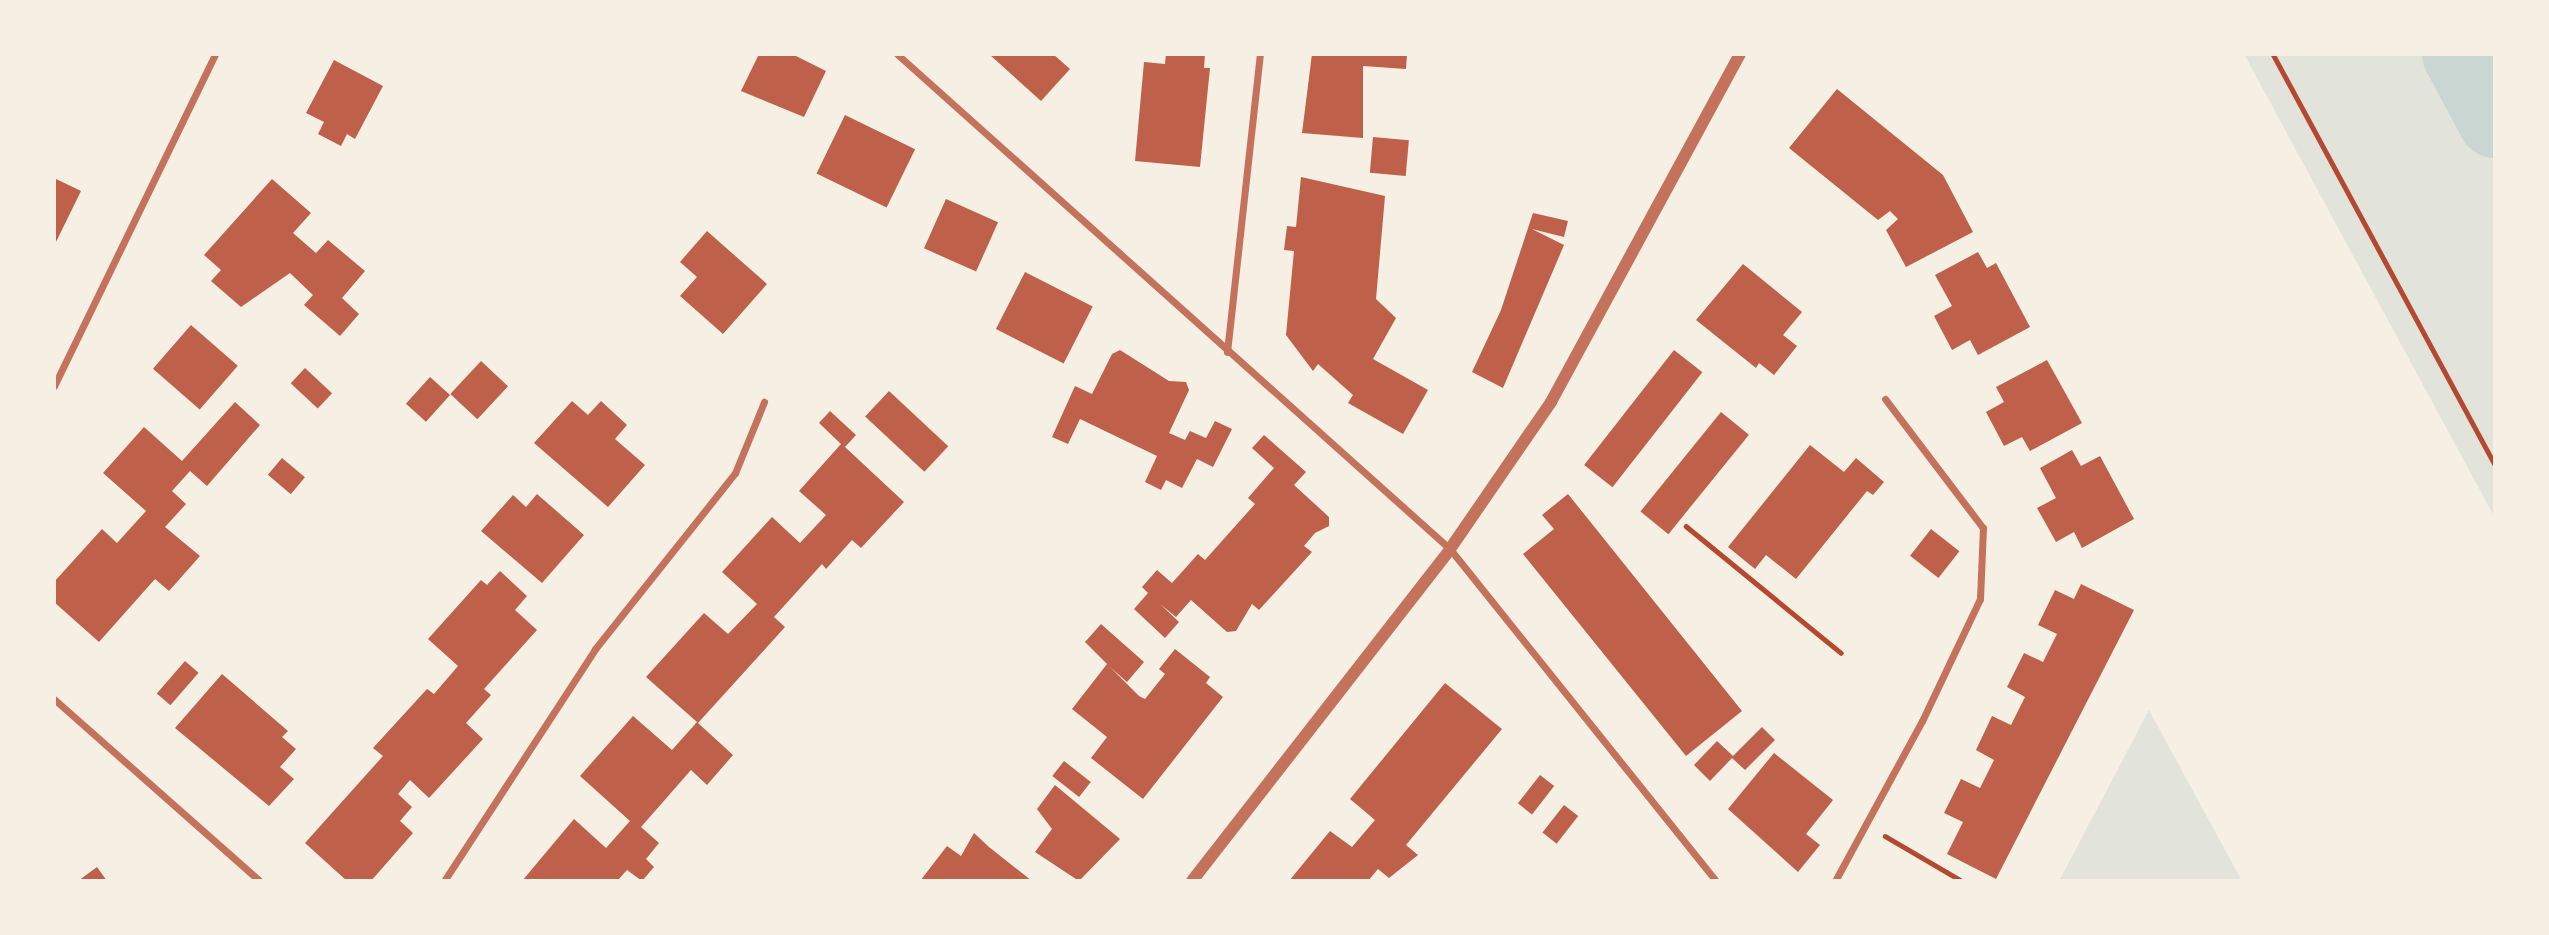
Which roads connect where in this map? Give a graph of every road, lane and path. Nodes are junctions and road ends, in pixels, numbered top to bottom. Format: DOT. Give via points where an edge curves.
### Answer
graph roads {
  1 [pos="215,54"];
  2 [pos="897,54"];
  3 [pos="1260,54"];
  4 [pos="1740,54"];
  5 [pos="2273,54"];
  6 [pos="1227,352"];
  7 [pos="54,386"];
  8 [pos="1885,399"];
  9 [pos="764,402"];
  10 [pos="2495,466"];
  11 [pos="1686,526"];
  12 [pos="1450,549"];
  13 [pos="1840,653"];
  14 [pos="54,699"];
  15 [pos="1866,825"];
  16 [pos="260,881"];
  17 [pos="443,881"];
  18 [pos="1192,881"];
  19 [pos="1716,881"];
  20 [pos="1835,881"];
  21 [pos="1962,881"];
  1 -- 7 [label="street"];
  2 -- 6 [label="street"];
  3 -- 6 [label="street"];
  4 -- 12 [label="street" via="1552,402"];
  5 -- 10 [label="path"];
  6 -- 12 [label="street"];
  8 -- 15 [label="street" via="1983,528 1980,599"];
  9 -- 17 [label="street" via="735,473 595,649"];
  11 -- 13 [label="path"];
  12 -- 18 [label="street"];
  12 -- 19 [label="street"];
  14 -- 16 [label="street"];
  15 -- 20 [label="street"];
  15 -- 21 [label="path"];
}
